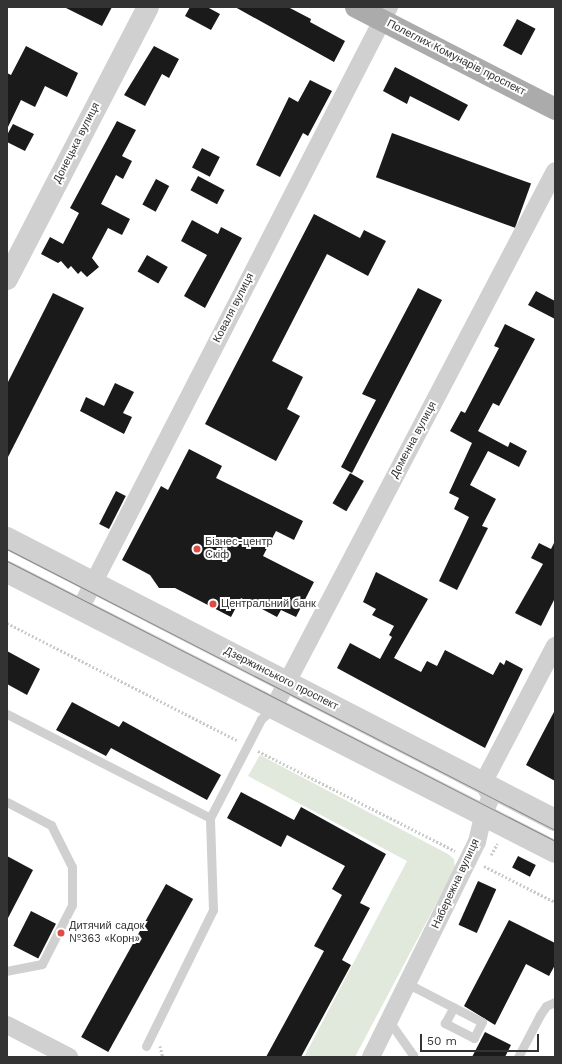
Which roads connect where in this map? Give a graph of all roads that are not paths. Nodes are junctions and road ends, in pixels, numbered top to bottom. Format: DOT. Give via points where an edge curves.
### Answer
graph roads {
  1 [pos="148,7"];
  2 [pos="356,7"];
  3 [pos="385,14"];
  4 [pos="555,109"];
  5 [pos="555,171"];
  6 [pos="7,279"];
  7 [pos="7,538"];
  8 [pos="7,572"];
  9 [pos="93,583"];
  10 [pos="80,609"];
  11 [pos="555,646"];
  12 [pos="286,682"];
  13 [pos="273,709"];
  14 [pos="7,714"];
  15 [pos="483,782"];
  16 [pos="7,802"];
  17 [pos="483,815"];
  18 [pos="210,818"];
  19 [pos="555,820"];
  20 [pos="555,852"];
  21 [pos="7,971"];
  22 [pos="407,983"];
  23 [pos="555,1002"];
  24 [pos="454,1007"];
  25 [pos="389,1021"];
  26 [pos="7,1025"];
  27 [pos="146,1046"];
  28 [pos="69,1057"];
  29 [pos="371,1057"];
  30 [pos="412,1057"];
  31 [pos="518,1057"];
  1 -- 6 [label="street, Донецька вулиця"];
  2 -- 3 [label="main road, Полеглих Комунарів проспект"];
  3 -- 4 [label="main road, Полеглих Комунарів проспект"];
  3 -- 9 [label="street, Коваля вулиця"];
  5 -- 12 [label="street, Доменна вулиця"];
  7 -- 9 [label="street, Дзержинського проспект"];
  8 -- 10 [label="street"];
  9 -- 10 [label="street, Коваля вулиця"];
  9 -- 12 [label="street, Дзержинського проспект"];
  10 -- 13 [label="street"];
  11 -- 15 [label="street"];
  12 -- 13 [label="street, Доменна вулиця"];
  12 -- 15 [label="street, Дзержинського проспект"];
  13 -- 17 [label="street"];
  13 -- 18 [label="lane" via="261,719"];
  14 -- 18 [label="lane"];
  15 -- 17 [label="street, Набережна вулиця" via="491,797"];
  15 -- 19 [label="street, Дзержинського проспект"];
  16 -- 21 [label="lane" via="51,825 72,867 72,905 42,964"];
  17 -- 20 [label="street"];
  17 -- 22 [label="street, Набережна вулиця" via="477,842"];
  18 -- 27 [label="lane" via="213,910"];
  22 -- 24 [label="lane"];
  22 -- 25 [label="street, Набережна вулиця"];
  23 -- 31 [label="lane" via="546,1006"];
  25 -- 29 [label="street, Набережна вулиця"];
  25 -- 30 [label="lane" via="413,1054"];
  26 -- 28 [label="street"];
}
